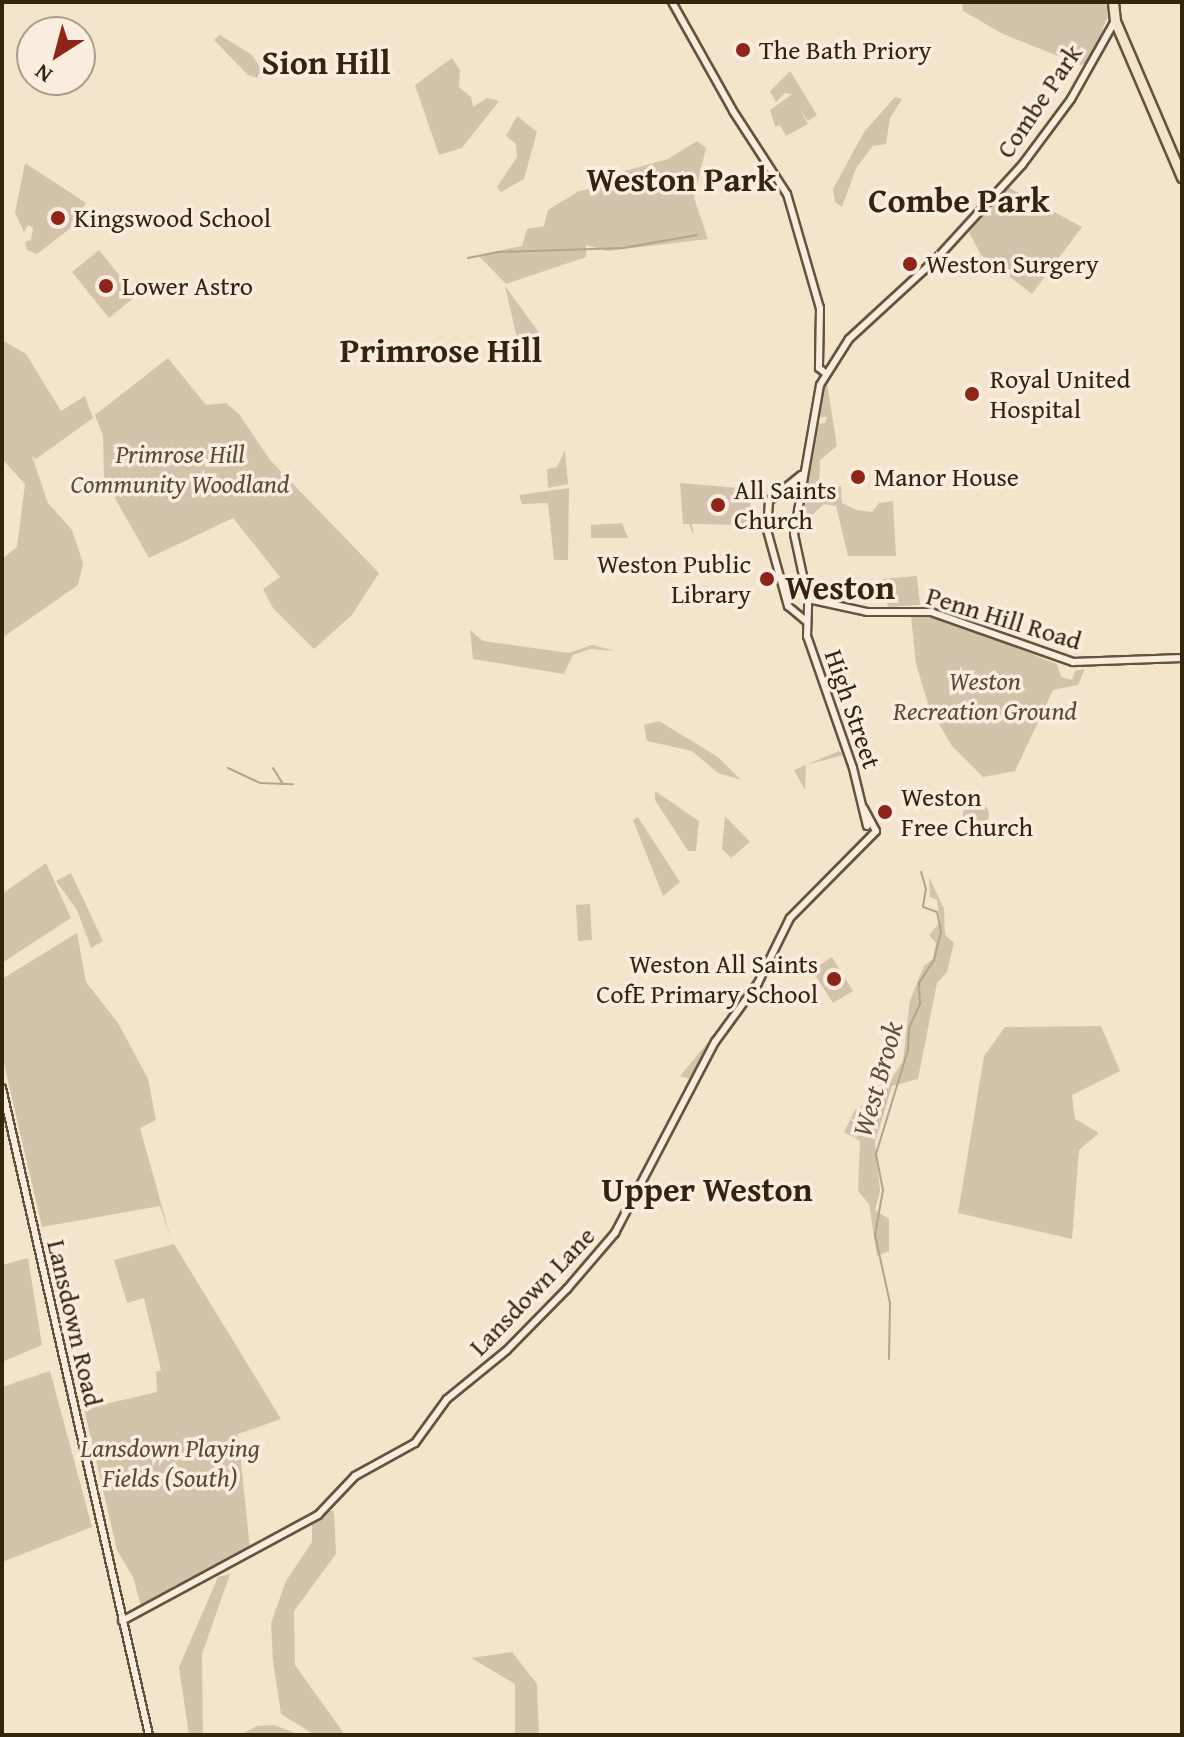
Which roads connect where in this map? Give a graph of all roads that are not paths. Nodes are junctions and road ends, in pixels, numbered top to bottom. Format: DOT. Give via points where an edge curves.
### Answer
graph roads {
  1 [pos="672,2"];
  2 [pos="1113,2"];
  3 [pos="1115,21"];
  4 [pos="1182,177"];
  5 [pos="824,372"];
  6 [pos="803,471"];
  7 [pos="785,491"];
  8 [pos="798,497"];
  9 [pos="808,599"];
  10 [pos="806,622"];
  11 [pos="1182,658"];
  12 [pos="870,828"];
  13 [pos="2,1088"];
  14 [pos="121,1617"];
  15 [pos="149,1735"];
  1 -- 5 [label="street" via="732,110 787,194 820,308 819,368"];
  2 -- 3 [label="main road"];
  3 -- 4 [label="main road"];
  3 -- 5 [label="street, Combe Park" via="1071,99 1022,165 937,258 849,339"];
  5 -- 6 [label="street"];
  6 -- 7 [label="street"];
  6 -- 8 [label="street"];
  7 -- 8 [label="street"];
  7 -- 10 [label="street, High Street" via="770,499 767,509 769,550 788,606"];
  8 -- 9 [label="street" via="794,534"];
  9 -- 10 [label="street"];
  9 -- 11 [label="street, Penn Hill Road" via="863,611 942,614 1073,662"];
  10 -- 12 [label="street, High Street"];
  12 -- 14 [label="street, Lansdown Lane" via="790,918 757,985 715,1042 615,1233 551,1307 447,1399 415,1443 355,1476 313,1518 147,1609"];
  13 -- 14 [label="street, Lansdown Road"];
  14 -- 15 [label="street, Lansdown Road"];
}
